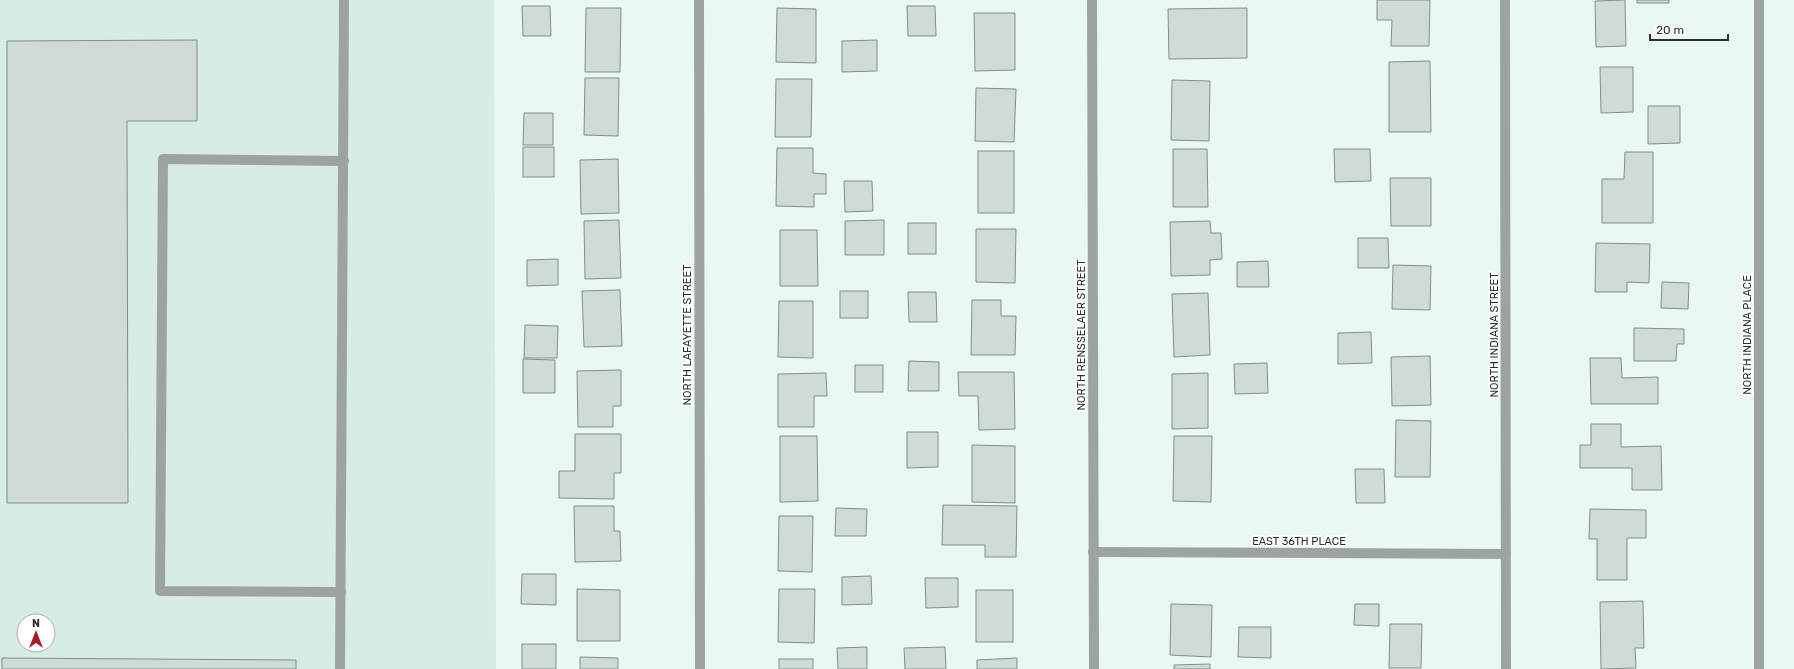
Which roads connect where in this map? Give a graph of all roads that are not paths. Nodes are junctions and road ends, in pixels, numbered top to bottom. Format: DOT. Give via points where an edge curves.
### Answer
graph roads {
  1 [pos="344,0"];
  2 [pos="699,0"];
  3 [pos="1092,0"];
  4 [pos="1505,0"];
  5 [pos="1759,0"];
  6 [pos="344,160"];
  7 [pos="1093,552"];
  8 [pos="1506,554"];
  9 [pos="341,592"];
  10 [pos="340,669"];
  11 [pos="700,669"];
  12 [pos="1094,669"];
  13 [pos="1506,669"];
  14 [pos="1759,669"];
  1 -- 6 [label="street"];
  2 -- 11 [label="street, NORTH LAFAYETTE STREET"];
  3 -- 7 [label="street, NORTH RENSSELAER STREET"];
  4 -- 8 [label="street, NORTH INDIANA STREET"];
  5 -- 14 [label="street, NORTH INDIANA PLACE"];
  6 -- 9 [label="street"];
  6 -- 9 [label="street" via="163,159 160,591"];
  7 -- 8 [label="street, EAST 36TH PLACE"];
  7 -- 12 [label="street, NORTH RENSSELAER STREET"];
  8 -- 13 [label="street, NORTH INDIANA STREET"];
  9 -- 10 [label="street"];
}
